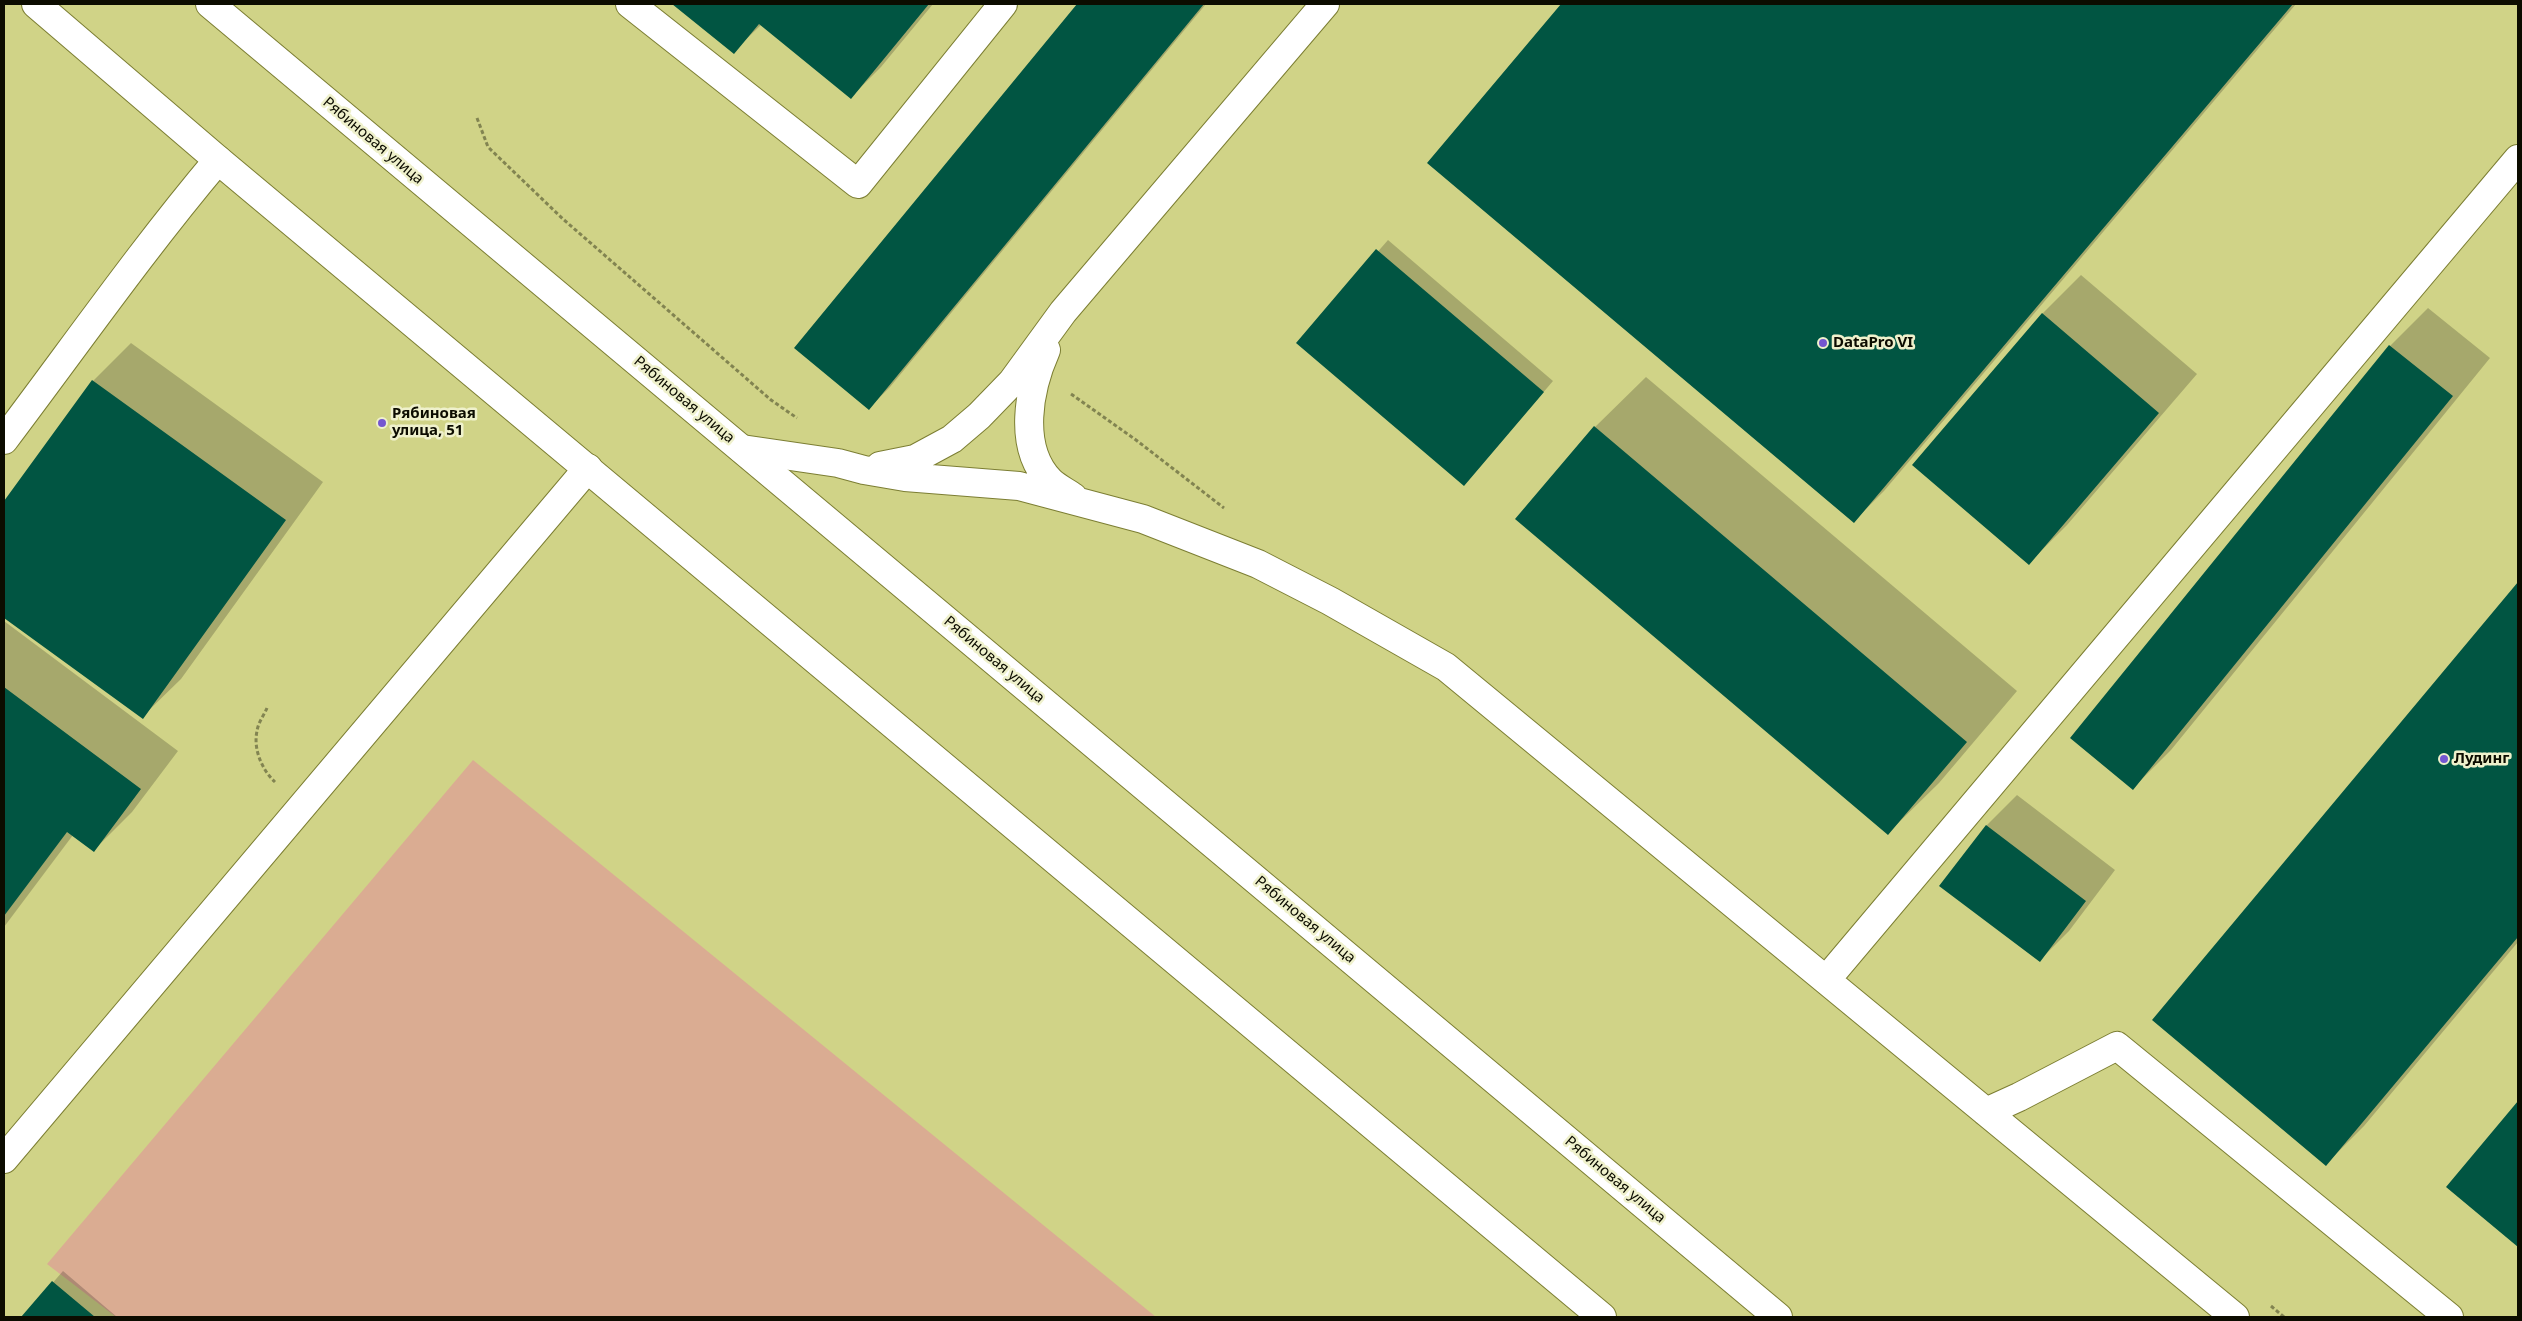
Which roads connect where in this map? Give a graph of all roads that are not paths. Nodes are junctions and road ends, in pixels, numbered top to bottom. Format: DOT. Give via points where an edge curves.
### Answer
graph roads {
  1 [pos="36,4"];
  2 [pos="210,4"];
  3 [pos="630,4"];
  4 [pos="1003,4"];
  5 [pos="1325,4"];
  6 [pos="2518,159"];
  7 [pos="218,160"];
  8 [pos="1063,312"];
  9 [pos="4,440"];
  10 [pos="742,449"];
  11 [pos="588,468"];
  12 [pos="864,470"];
  13 [pos="1082,503"];
  14 [pos="1826,980"];
  15 [pos="1986,1112"];
  16 [pos="4,1159"];
  17 [pos="1602,1317"];
  18 [pos="1778,1317"];
  19 [pos="2235,1317"];
  20 [pos="2449,1317"];
  1 -- 7 [label="main road"];
  2 -- 10 [label="main road, Рябиновая улица"];
  3 -- 4 [label="main road" via="858,184"];
  5 -- 8 [label="main road"];
  6 -- 14 [label="main road"];
  7 -- 9 [label="main road" via="167,220"];
  7 -- 11 [label="main road"];
  8 -- 12 [label="main road" via="1012,382 952,439 915,458"];
  8 -- 13 [label="main road" via="1037,370 1028,417 1034,457 1050,482"];
  10 -- 12 [label="main road"];
  10 -- 18 [label="main road, Рябиновая улица"];
  11 -- 16 [label="main road"];
  11 -- 17 [label="main road"];
  12 -- 13 [label="main road" via="905,477 1019,486"];
  13 -- 14 [label="main road" via="1143,519 1258,564 1446,667"];
  14 -- 15 [label="main road"];
  15 -- 19 [label="main road"];
  15 -- 20 [label="main road" via="2117,1046"];
}
